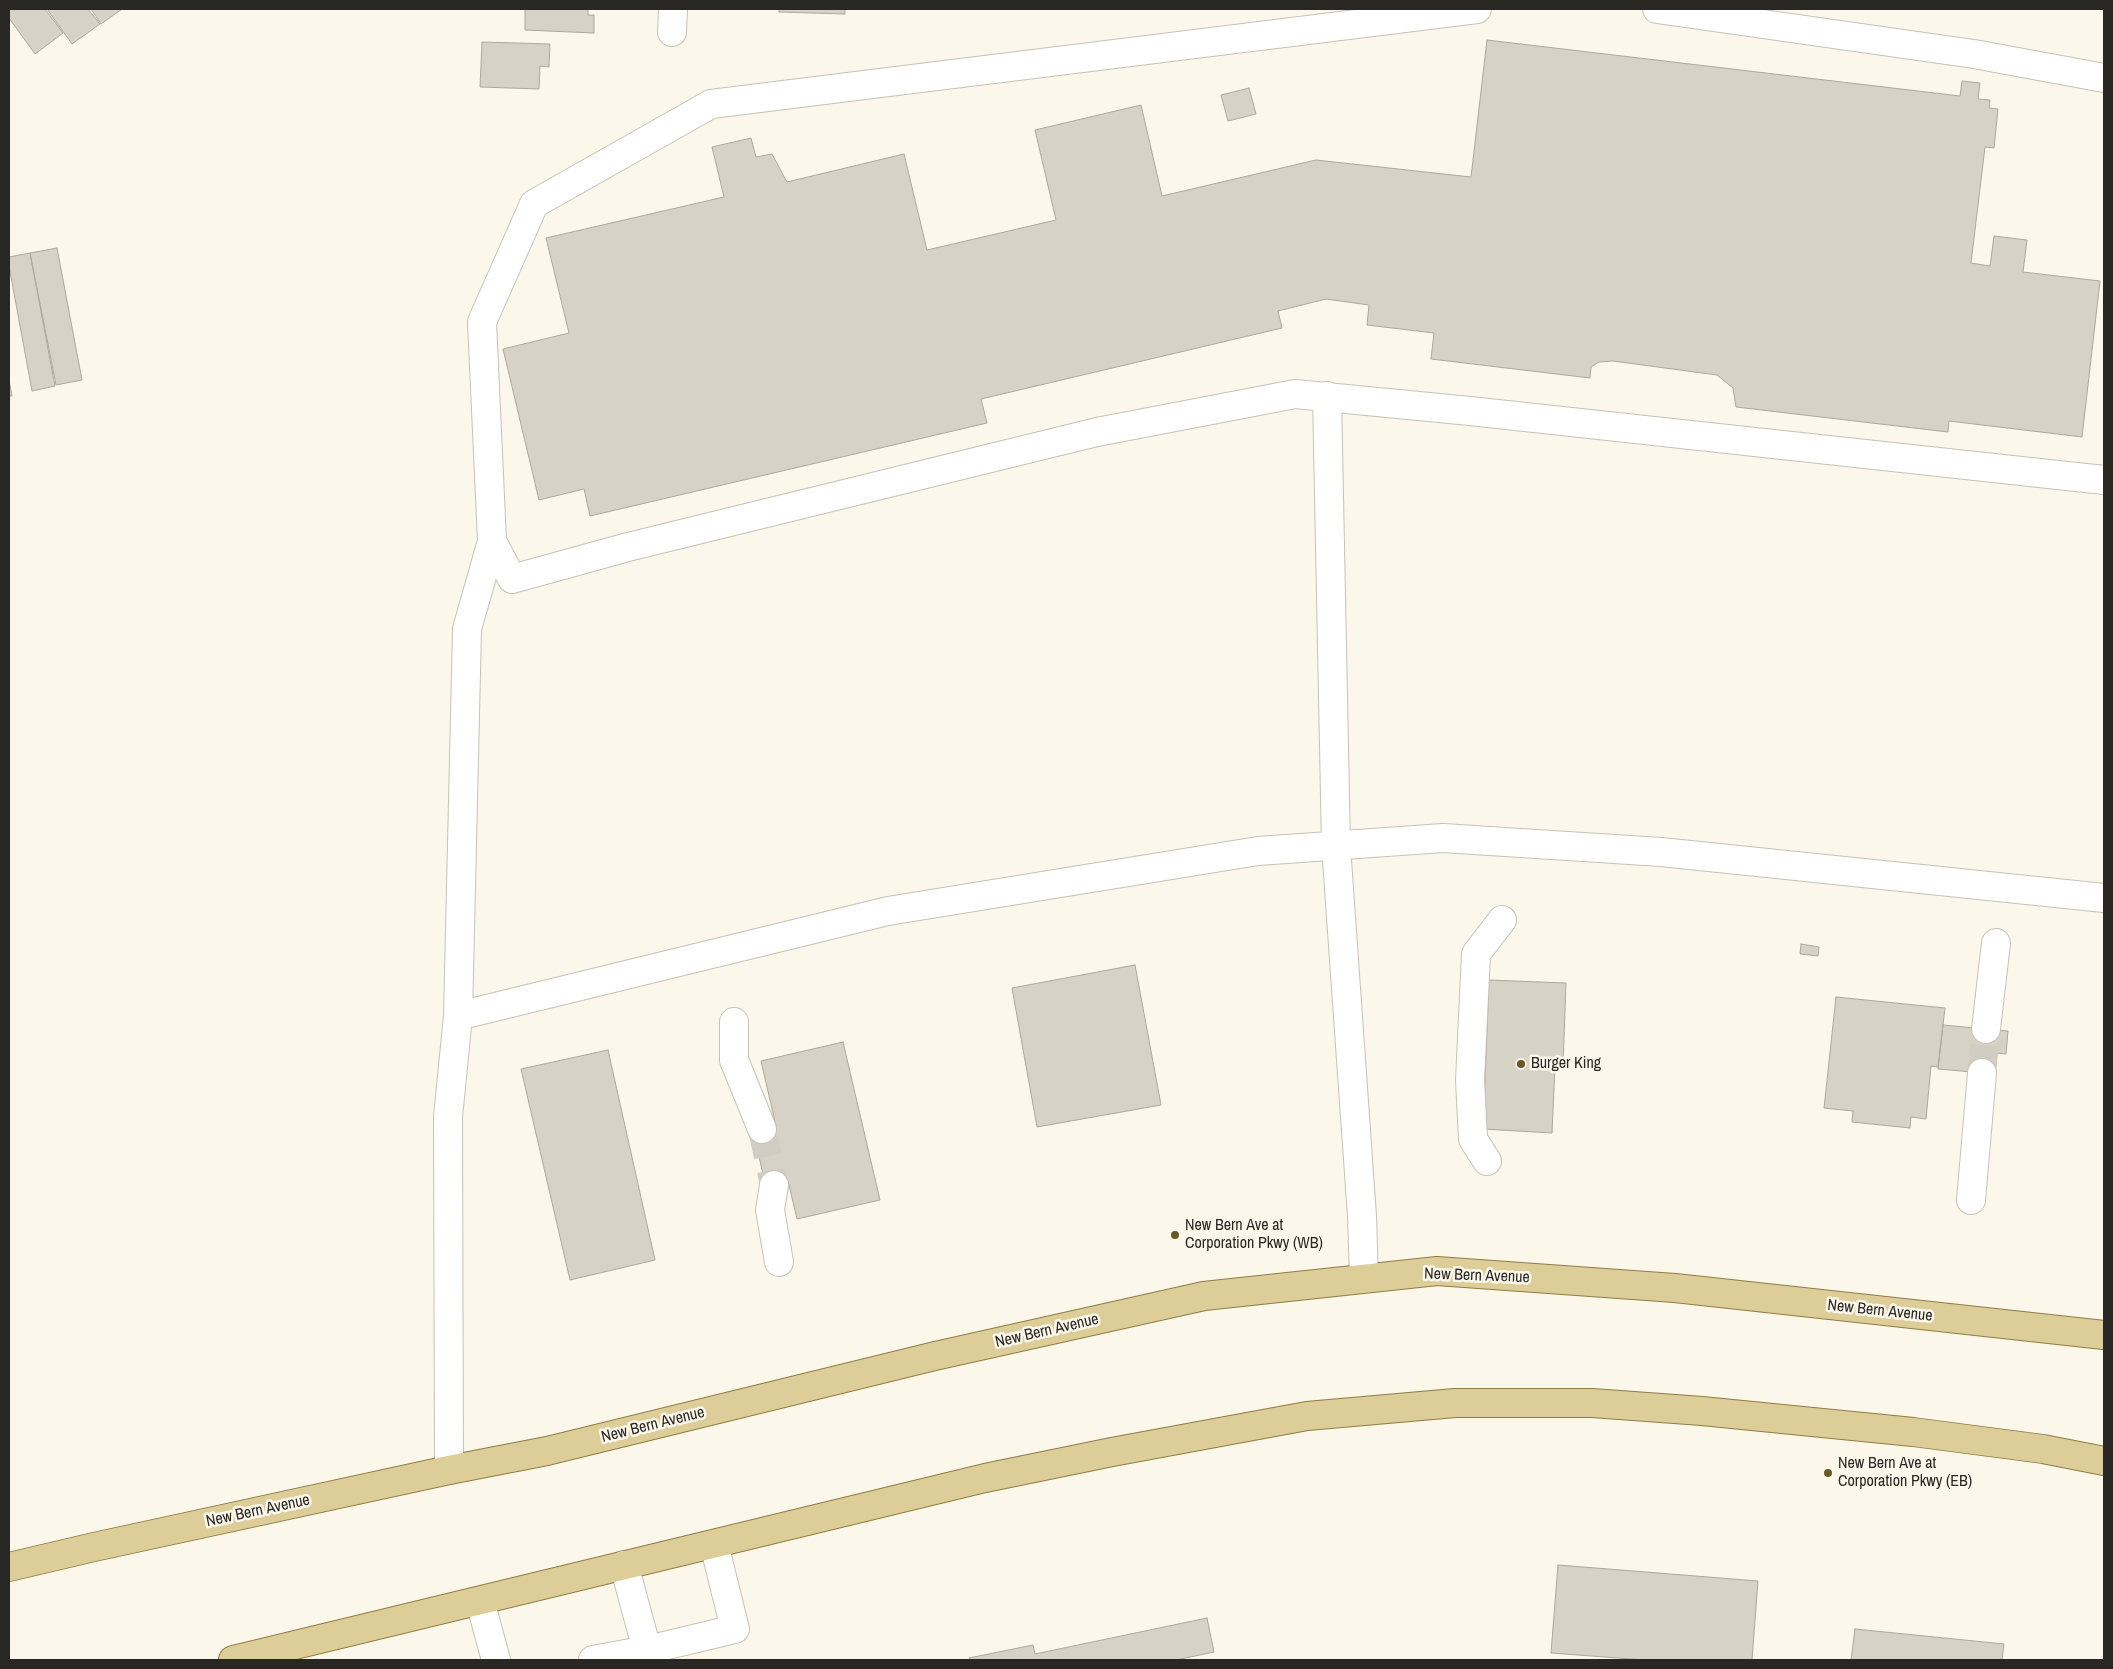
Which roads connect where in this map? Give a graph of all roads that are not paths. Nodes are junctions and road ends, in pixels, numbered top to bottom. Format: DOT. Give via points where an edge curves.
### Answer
graph roads {
  1 [pos="1477,9"];
  2 [pos="1657,9"];
  3 [pos="2104,78"];
  4 [pos="1327,396"];
  5 [pos="2104,480"];
  6 [pos="492,541"];
  7 [pos="1336,846"];
  8 [pos="2104,898"];
  9 [pos="1502,920"];
  10 [pos="1996,943"];
  11 [pos="458,1016"];
  12 [pos="734,1022"];
  13 [pos="1986,1029"];
  14 [pos="1982,1073"];
  15 [pos="762,1129"];
  16 [pos="1487,1161"];
  17 [pos="774,1185"];
  18 [pos="1971,1200"];
  19 [pos="779,1262"];
  20 [pos="1364,1278"];
  21 [pos="2104,1335"];
  22 [pos="2104,1461"];
  23 [pos="449,1470"];
  24 [pos="714,1544"];
  25 [pos="624,1565"];
  26 [pos="9,1567"];
  27 [pos="480,1601"];
  28 [pos="647,1650"];
  29 [pos="233,1660"];
  30 [pos="496,1660"];
  31 [pos="593,1660"];
  1 -- 6 [label="street" via="711,104 534,204 482,322"];
  2 -- 3 [label="street" via="1983,56"];
  4 -- 5 [label="street"];
  4 -- 6 [label="street" via="1295,394 1097,432 628,547 512,579"];
  4 -- 7 [label="street"];
  6 -- 11 [label="street" via="467,629"];
  7 -- 8 [label="street" via="1443,838 1630,850"];
  7 -- 11 [label="street" via="1258,851 888,911"];
  7 -- 20 [label="street"];
  9 -- 16 [label="street" via="1476,954 1470,1080 1473,1139"];
  10 -- 13 [label="street"];
  11 -- 23 [label="street" via="448,1118"];
  12 -- 15 [label="street" via="734,1060"];
  14 -- 18 [label="street"];
  17 -- 19 [label="street" via="770,1210"];
  20 -- 21 [label="main road, New Bern Avenue" via="1437,1271 1675,1288"];
  20 -- 23 [label="main road, New Bern Avenue" via="1204,1296 935,1356 547,1451"];
  22 -- 24 [label="main road" via="2043,1448 1702,1411 1592,1403 1455,1403 1307,1416 1112,1452 985,1478"];
  23 -- 26 [label="main road, New Bern Avenue"];
  24 -- 25 [label="main road"];
  24 -- 28 [label="street" via="735,1629"];
  25 -- 27 [label="main road"];
  25 -- 28 [label="street"];
  27 -- 29 [label="main road"];
  27 -- 30 [label="street"];
  28 -- 31 [label="street"];
}
